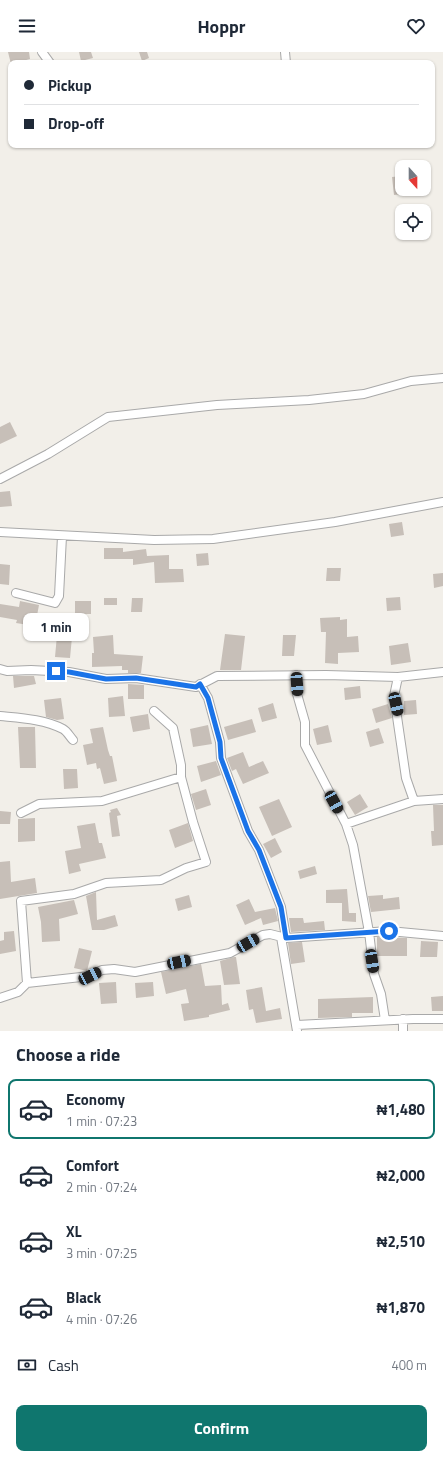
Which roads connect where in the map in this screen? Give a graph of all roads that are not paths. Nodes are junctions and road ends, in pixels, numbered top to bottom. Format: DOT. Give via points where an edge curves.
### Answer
graph roads {
  1 [pos="443,378"];
  2 [pos="0,479"];
  3 [pos="443,502"];
  4 [pos="0,532"];
  5 [pos="62,536"];
  6 [pos="16,593"];
  7 [pos="0,669"];
  8 [pos="443,672"];
  9 [pos="296,675"];
  10 [pos="398,677"];
  11 [pos="200,684"];
  12 [pos="154,712"];
  13 [pos="0,716"];
  14 [pos="74,740"];
  15 [pos="181,777"];
  16 [pos="443,799"];
  17 [pos="414,801"];
  18 [pos="21,813"];
  19 [pos="346,824"];
  20 [pos="369,932"];
  21 [pos="443,936"];
  22 [pos="284,937"];
  23 [pos="27,983"];
  24 [pos="0,998"];
  25 [pos="403,1019"];
  26 [pos="385,1020"];
  27 [pos="443,1020"];
  28 [pos="297,1028"];
  29 [pos="403,1031"];
  1 -- 2 [label="street" via="411,381 364,394 217,405 108,417 48,454"];
  3 -- 5 [label="street" via="335,522 213,539 154,540"];
  4 -- 5 [label="street"];
  5 -- 6 [label="street" via="59,596 55,603"];
  7 -- 11 [label="street" via="69,672 106,679 136,678 196,687"];
  8 -- 10 [label="street"];
  9 -- 10 [label="street"];
  9 -- 11 [label="street" via="217,676"];
  9 -- 19 [label="street" via="305,722 305,745"];
  10 -- 17 [label="street" via="394,696 400,744 406,778"];
  11 -- 22 [label="street" via="208,698 220,742 221,758 248,831 259,850 281,907"];
  12 -- 15 [label="street" via="173,728"];
  13 -- 14 [label="street" via="27,718 64,729"];
  15 -- 18 [label="street" via="102,801 39,804"];
  15 -- 23 [label="street" via="206,862 160,880 106,883 74,894 21,902"];
  16 -- 17 [label="street"];
  17 -- 19 [label="street"];
  19 -- 20 [label="street" via="353,845"];
  20 -- 21 [label="street" via="389,931"];
  20 -- 22 [label="street"];
  20 -- 26 [label="street" via="374,974 381,994"];
  22 -- 23 [label="street" via="263,935 230,953 135,972 102,970 90,976"];
  22 -- 28 [label="street"];
  23 -- 24 [label="street" via="18,992"];
  25 -- 26 [label="street"];
  25 -- 27 [label="street"];
  25 -- 29 [label="street"];
  26 -- 28 [label="street"];
}
